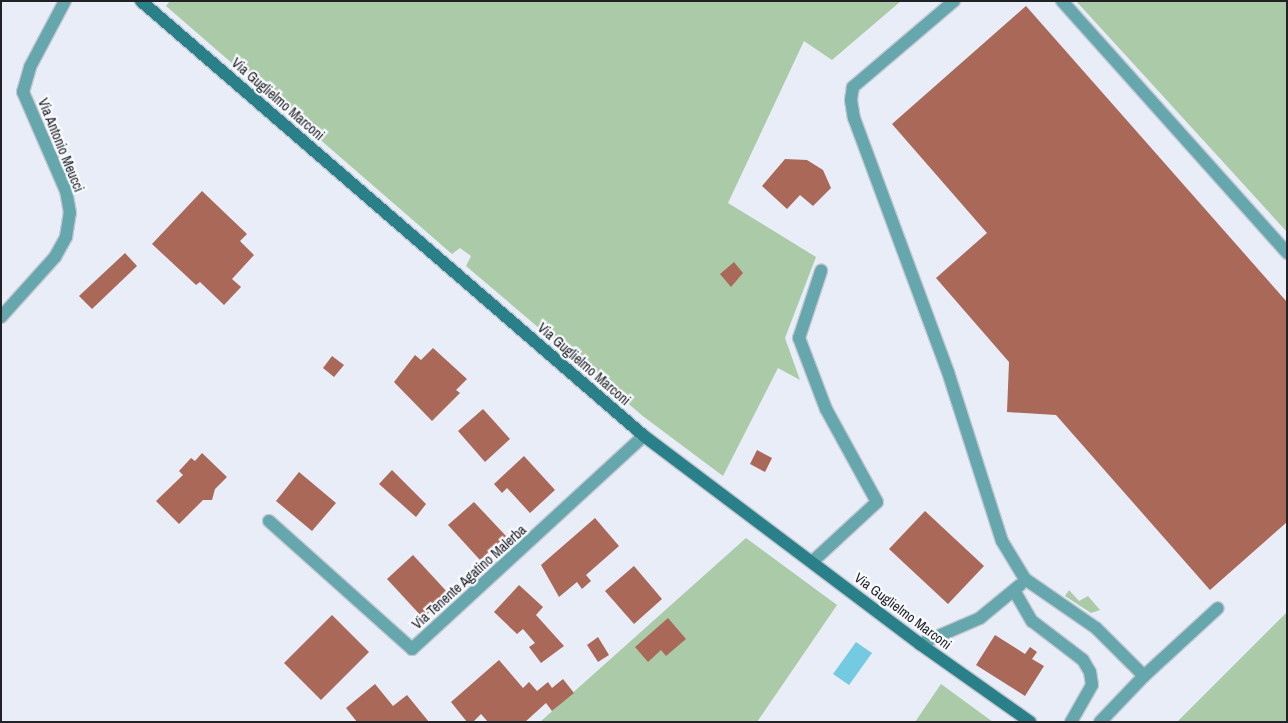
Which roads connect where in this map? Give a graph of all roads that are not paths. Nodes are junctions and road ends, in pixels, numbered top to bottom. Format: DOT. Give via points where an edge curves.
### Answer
graph roads {
  1 [pos="65,1"];
  2 [pos="141,1"];
  3 [pos="954,1"];
  4 [pos="1062,1"];
  5 [pos="1287,253"];
  6 [pos="821,271"];
  7 [pos="1,317"];
  8 [pos="644,436"];
  9 [pos="268,521"];
  10 [pos="812,562"];
  11 [pos="1025,579"];
  12 [pos="1015,592"];
  13 [pos="1218,608"];
  14 [pos="920,644"];
  15 [pos="1144,676"];
  16 [pos="1030,722"];
  17 [pos="1071,722"];
  18 [pos="1100,722"];
  1 -- 7 [label="street, Via Antonio Meucci" via="30,67 23,92 66,191 70,213 66,237 55,257"];
  2 -- 8 [label="main road, Via Guglielmo Marconi"];
  3 -- 11 [label="street" via="866,73 853,87 851,100 854,118 948,372 1002,541"];
  4 -- 5 [label="street"];
  6 -- 10 [label="street" via="799,338 826,410 878,502"];
  8 -- 9 [label="street, Via Tenente Agatino Malerba" via="412,650"];
  8 -- 10 [label="main road, Via Guglielmo Marconi"];
  10 -- 14 [label="main road, Via Guglielmo Marconi"];
  11 -- 12 [label="street"];
  11 -- 15 [label="street" via="1096,628"];
  12 -- 14 [label="street" via="980,618"];
  12 -- 17 [label="street" via="1032,622 1083,660 1090,672 1092,686"];
  13 -- 15 [label="street"];
  14 -- 16 [label="main road, Via Guglielmo Marconi"];
  15 -- 18 [label="street"];
}
